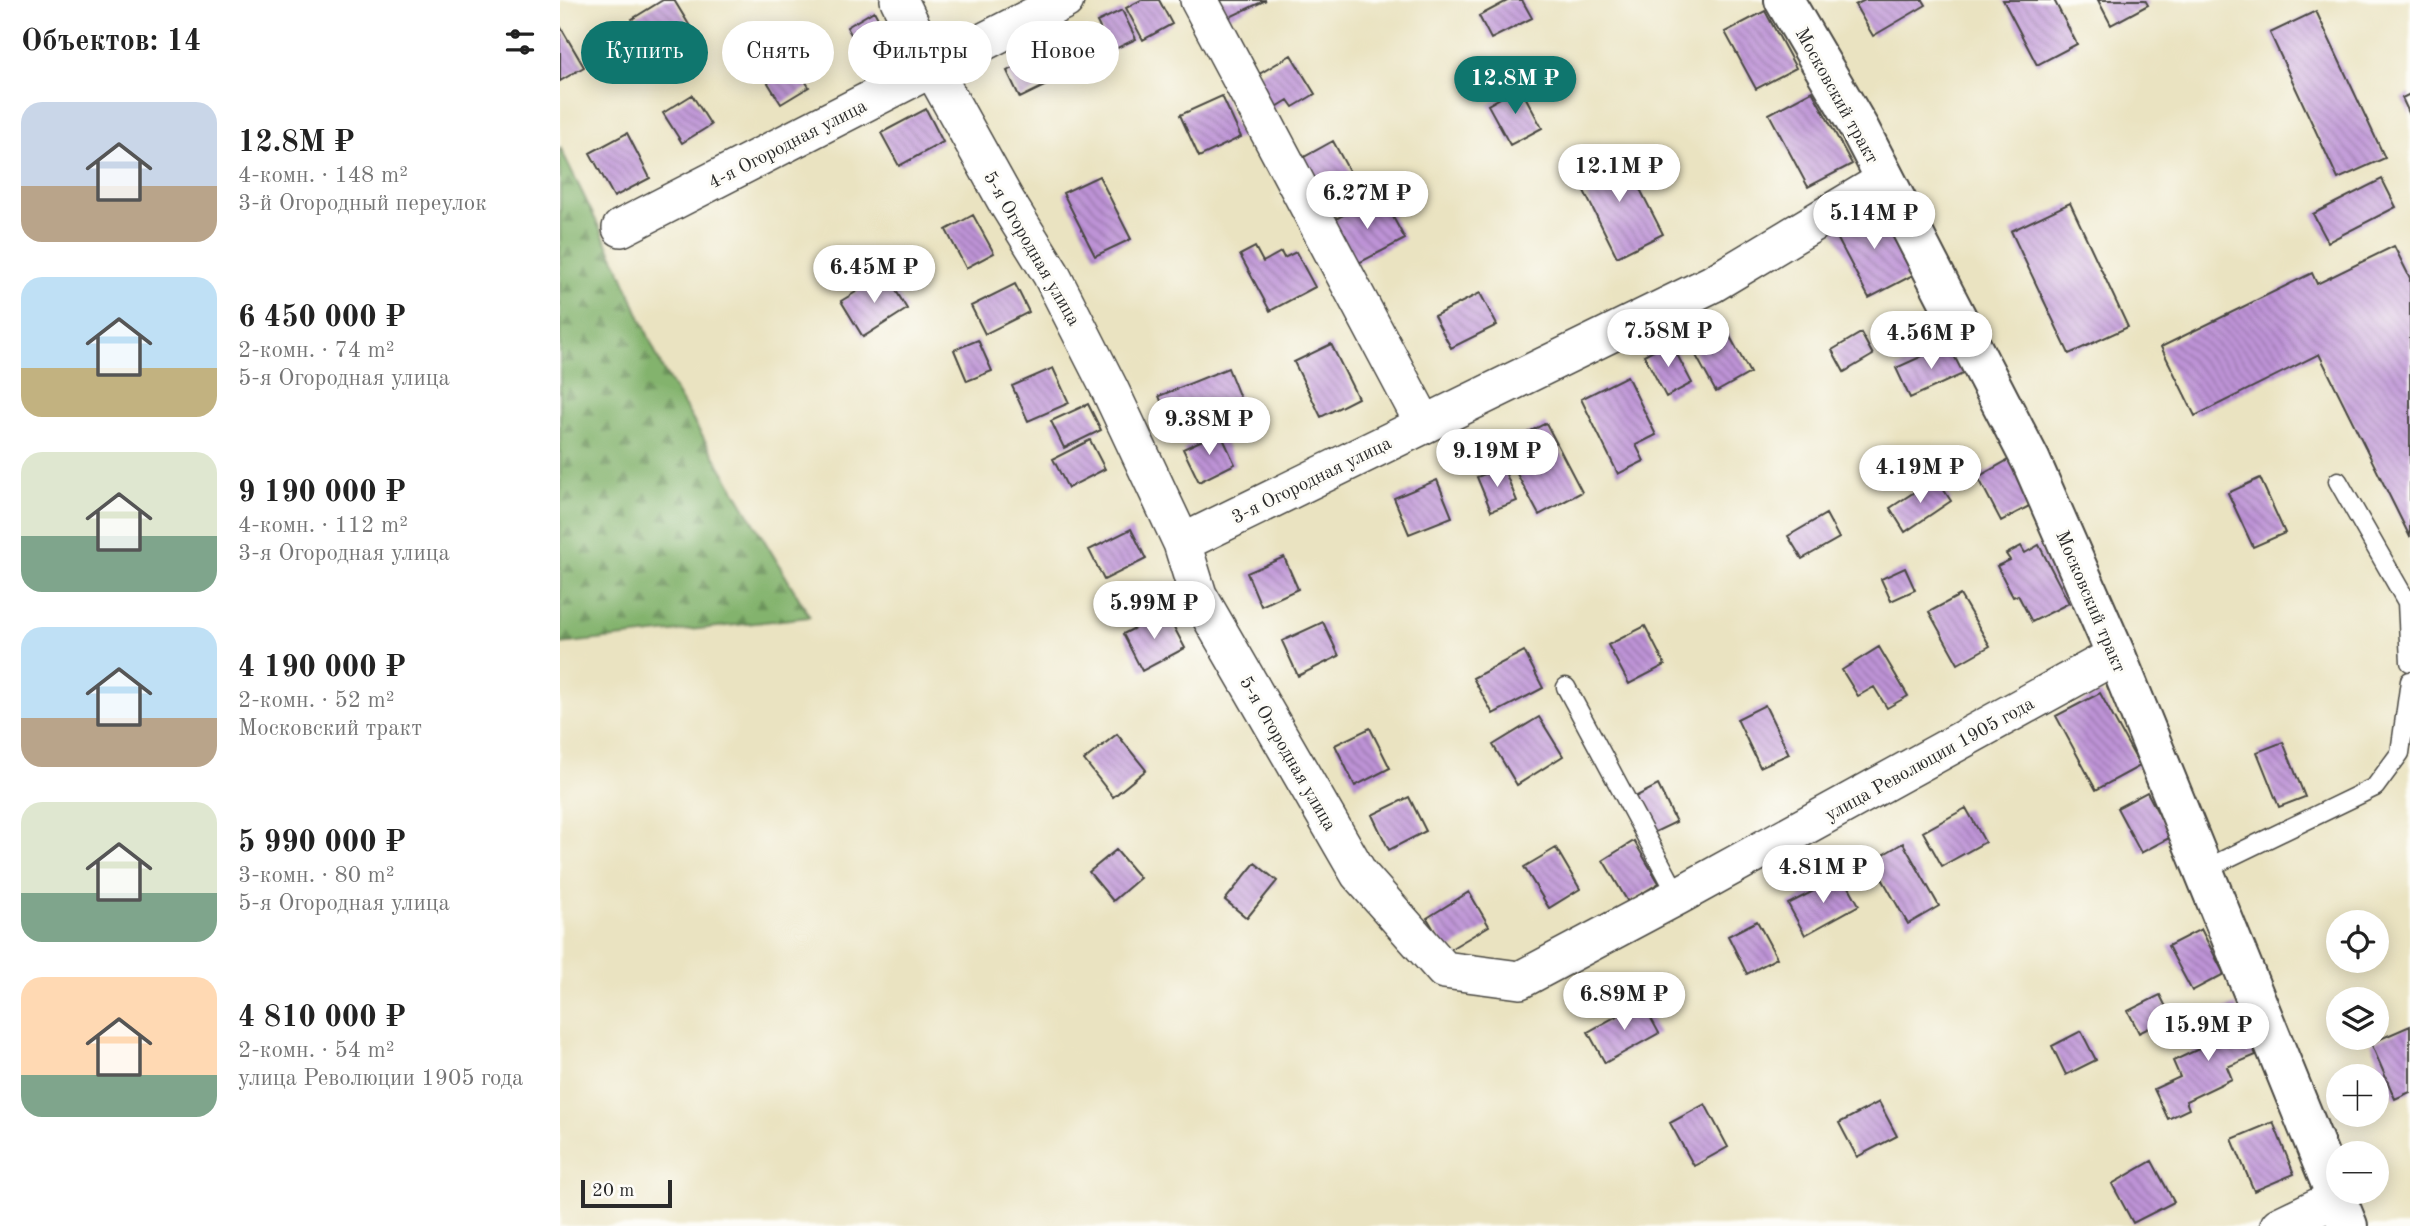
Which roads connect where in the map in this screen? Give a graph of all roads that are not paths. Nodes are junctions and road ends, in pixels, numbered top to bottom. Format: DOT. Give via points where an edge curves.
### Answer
graph roads {
  1 [pos="899,0"];
  2 [pos="1065,0"];
  3 [pos="1199,0"];
  4 [pos="1784,0"];
  5 [pos="909,21"];
  6 [pos="992,37"];
  7 [pos="901,84"];
  8 [pos="941,84"];
  9 [pos="1885,180"];
  10 [pos="621,228"];
  11 [pos="1424,424"];
  12 [pos="2338,481"];
  13 [pos="1182,543"];
  14 [pos="2116,654"];
  15 [pos="2410,662"];
  16 [pos="2410,681"];
  17 [pos="1566,687"];
  18 [pos="2203,870"];
  19 [pos="1678,896"];
  20 [pos="1520,980"];
  21 [pos="2343,1212"];
  22 [pos="2278,1226"];
  1 -- 5 [label="street, 5-я Огородная улица"];
  2 -- 6 [label="street, 4-я Огородная улица"];
  3 -- 11 [label="street"];
  4 -- 9 [label="main road, Московский тракт"];
  7 -- 10 [label="street, 4-я Огородная улица"];
  8 -- 13 [label="street, 5-я Огородная улица" via="1051,274"];
  9 -- 11 [label="street, 3-я Огородная улица" via="1712,284"];
  9 -- 14 [label="main road, Московский тракт" via="2031,461"];
  11 -- 13 [label="street, 3-я Огородная улица"];
  12 -- 15 [label="lane" via="2407,602"];
  13 -- 20 [label="street, 5-я Огородная улица" via="1198,595 1359,874 1444,970"];
  14 -- 18 [label="main road, Московский тракт"];
  14 -- 19 [label="street, улица Революции 1905 года"];
  16 -- 18 [label="lane" via="2400,753 2375,787"];
  17 -- 19 [label="lane"];
  18 -- 21 [label="main road, Московский тракт"];
  19 -- 20 [label="street, улица Революции 1905 года"];
  21 -- 22 [label="street"];
}
